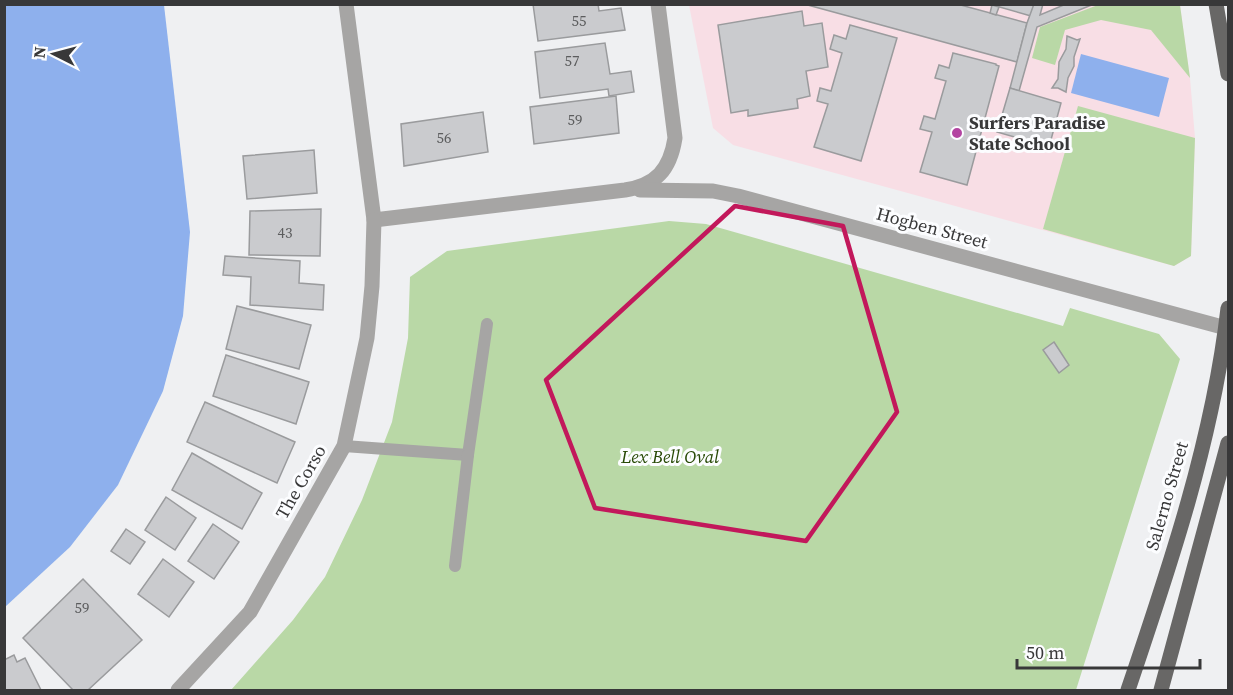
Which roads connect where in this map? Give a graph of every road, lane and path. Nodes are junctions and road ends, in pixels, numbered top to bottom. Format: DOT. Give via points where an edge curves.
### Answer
graph roads {
  1 [pos="346,4"];
  2 [pos="658,4"];
  3 [pos="1216,4"];
  4 [pos="1228,65"];
  5 [pos="625,190"];
  6 [pos="374,220"];
  7 [pos="1228,308"];
  8 [pos="487,324"];
  9 [pos="1226,328"];
  10 [pos="1228,443"];
  11 [pos="344,446"];
  12 [pos="468,455"];
  13 [pos="455,567"];
  14 [pos="178,690"];
  15 [pos="1128,690"];
  16 [pos="1161,690"];
  1 -- 6 [label="street, The Corso"];
  2 -- 5 [label="street" via="674,146 655,180"];
  3 -- 4 [label="main road"];
  5 -- 6 [label="street"];
  5 -- 9 [label="street, Hogben Street" via="701,190 738,196"];
  6 -- 11 [label="street, The Corso" via="367,338"];
  7 -- 9 [label="main road, Salerno Street"];
  8 -- 12 [label="lane"];
  9 -- 15 [label="main road, Salerno Street" via="1195,475"];
  10 -- 16 [label="main road"];
  11 -- 12 [label="lane"];
  11 -- 14 [label="street, The Corso" via="250,612"];
  12 -- 13 [label="lane"];
}
